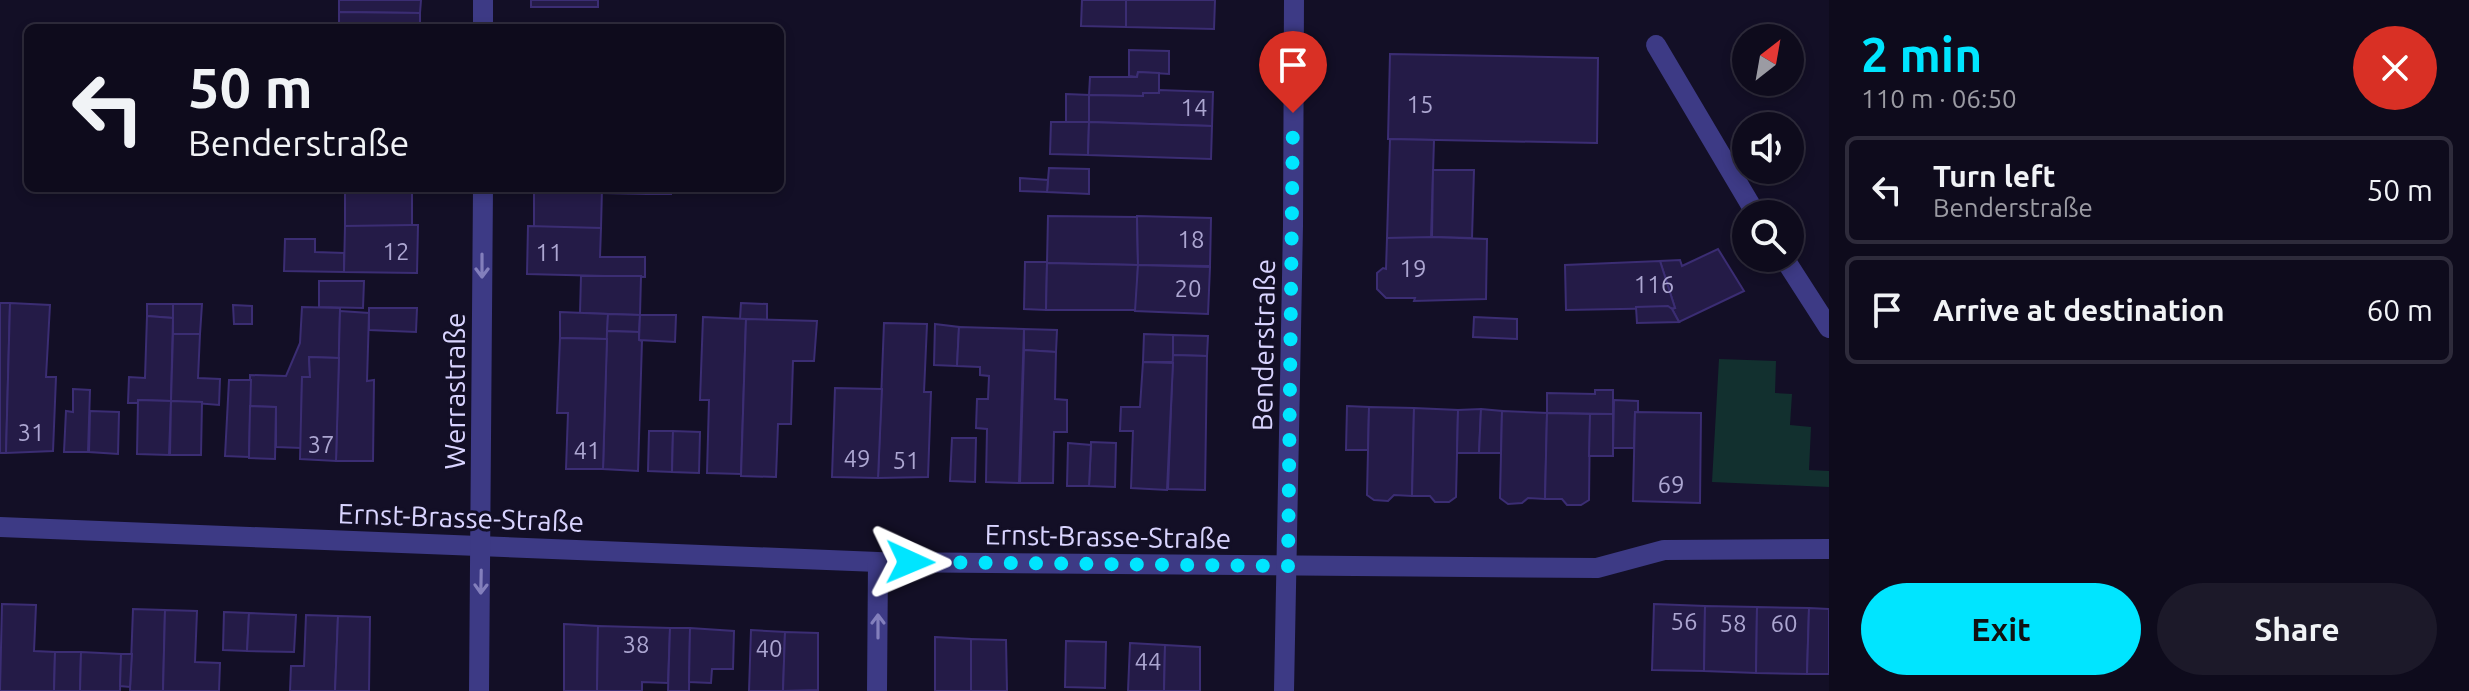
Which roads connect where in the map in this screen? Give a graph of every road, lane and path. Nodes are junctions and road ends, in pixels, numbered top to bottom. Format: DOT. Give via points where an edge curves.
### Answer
graph roads {
  1 [pos="483,0"];
  2 [pos="1294,0"];
  3 [pos="483,24"];
  4 [pos="1656,45"];
  5 [pos="483,192"];
  6 [pos="1748,200"];
  7 [pos="1793,272"];
  8 [pos="1829,328"];
  9 [pos="0,527"];
  10 [pos="482,546"];
  11 [pos="1829,549"];
  12 [pos="878,562"];
  13 [pos="1288,566"];
  14 [pos="479,691"];
  15 [pos="877,691"];
  16 [pos="1284,691"];
  1 -- 3 [label="street"];
  2 -- 13 [label="street, Benderstraße"];
  4 -- 6 [label="street"];
  5 -- 10 [label="street, Werrastraße, one-way"];
  7 -- 8 [label="street"];
  9 -- 10 [label="street, Ernst-Brasse-Straße"];
  10 -- 12 [label="street, Ernst-Brasse-Straße"];
  10 -- 14 [label="street, Werrastraße, one-way"];
  11 -- 13 [label="street, Ernst-Brasse-Straße" via="1664,550 1597,568"];
  12 -- 13 [label="street, Ernst-Brasse-Straße"];
  15 -- 12 [label="street, one-way"];
  13 -- 16 [label="street, Benderstraße"];
}
